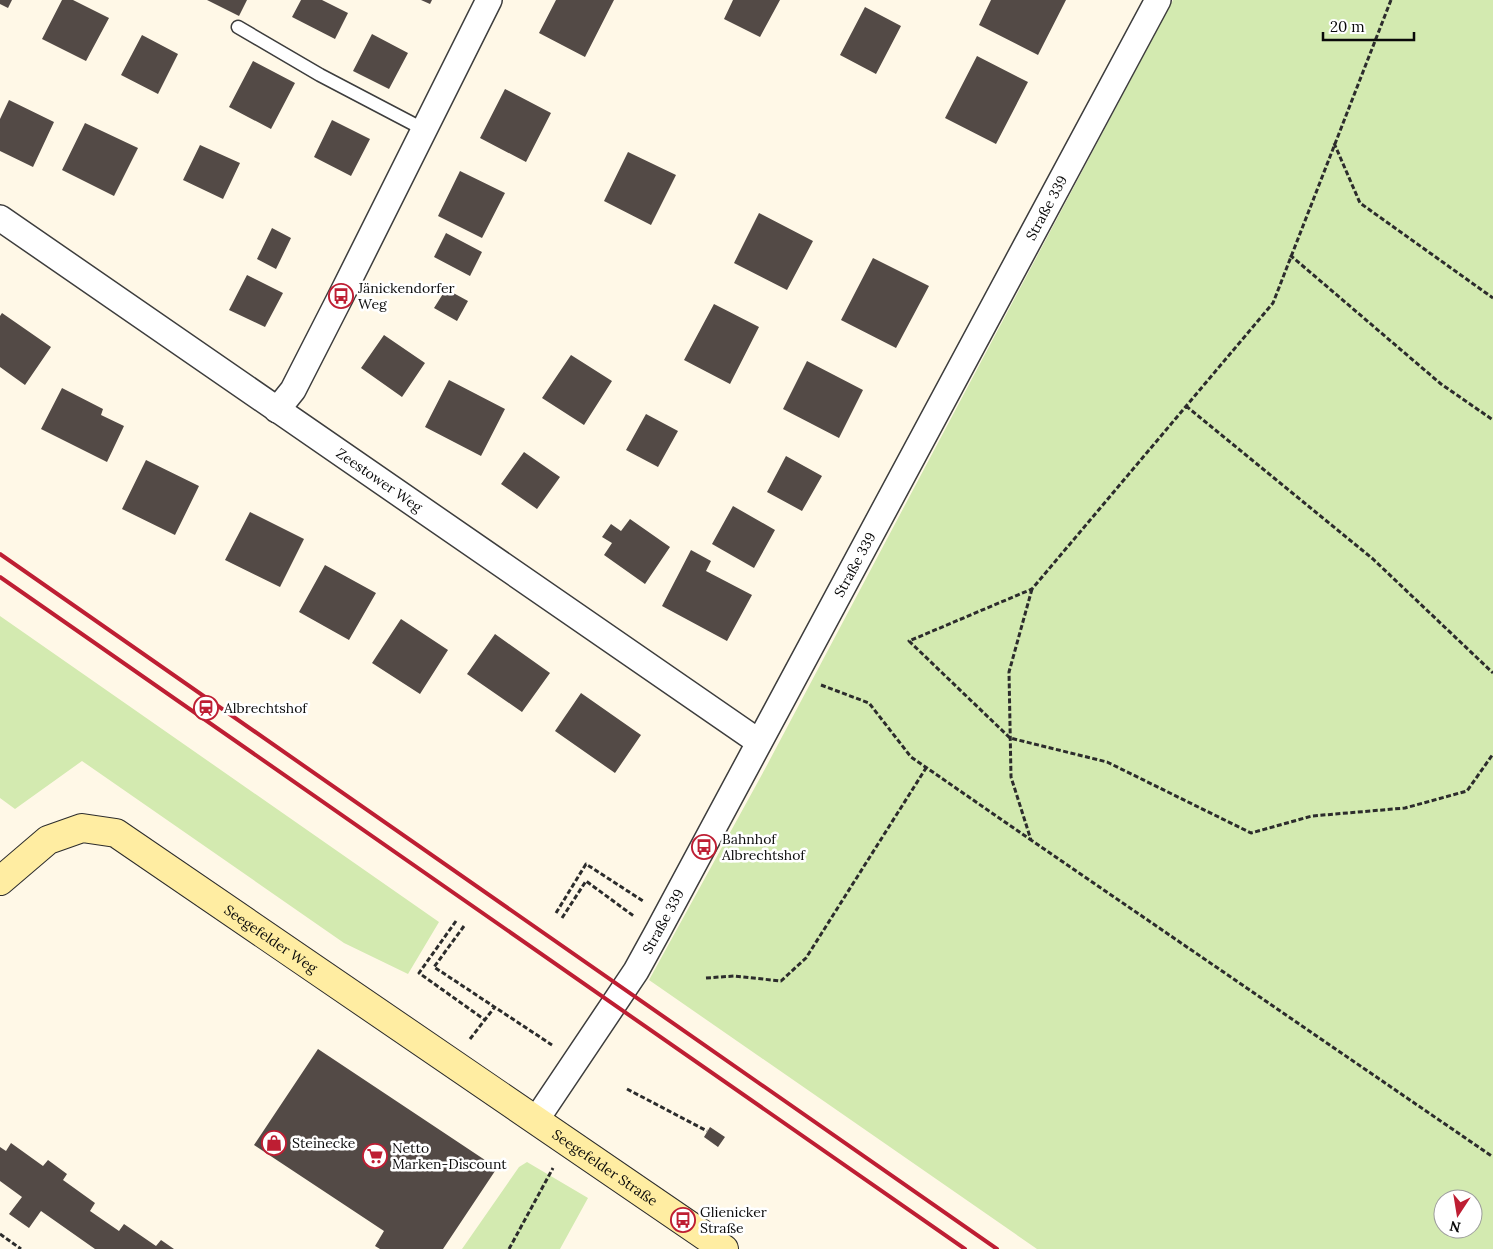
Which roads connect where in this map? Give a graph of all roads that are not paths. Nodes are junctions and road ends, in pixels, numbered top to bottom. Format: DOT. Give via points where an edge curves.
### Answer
graph roads {
  1 [pos="489,0"];
  2 [pos="1158,0"];
  3 [pos="238,27"];
  4 [pos="423,129"];
  5 [pos="0,218"];
  6 [pos="277,410"];
  7 [pos="759,742"];
  8 [pos="0,881"];
  9 [pos="536,1120"];
  10 [pos="724,1249"];
  1 -- 4 [label="street"];
  2 -- 7 [label="street, Straße 339"];
  3 -- 4 [label="lane"];
  4 -- 6 [label="street" via="297,382"];
  5 -- 6 [label="street, Zeestower Weg"];
  6 -- 7 [label="street, Zeestower Weg"];
  7 -- 9 [label="street, Straße 339" via="636,971"];
  8 -- 9 [label="street, Seegefelder Weg" via="48,840 82,828 116,833"];
  9 -- 10 [label="street, Seegefelder Straße"];
}
